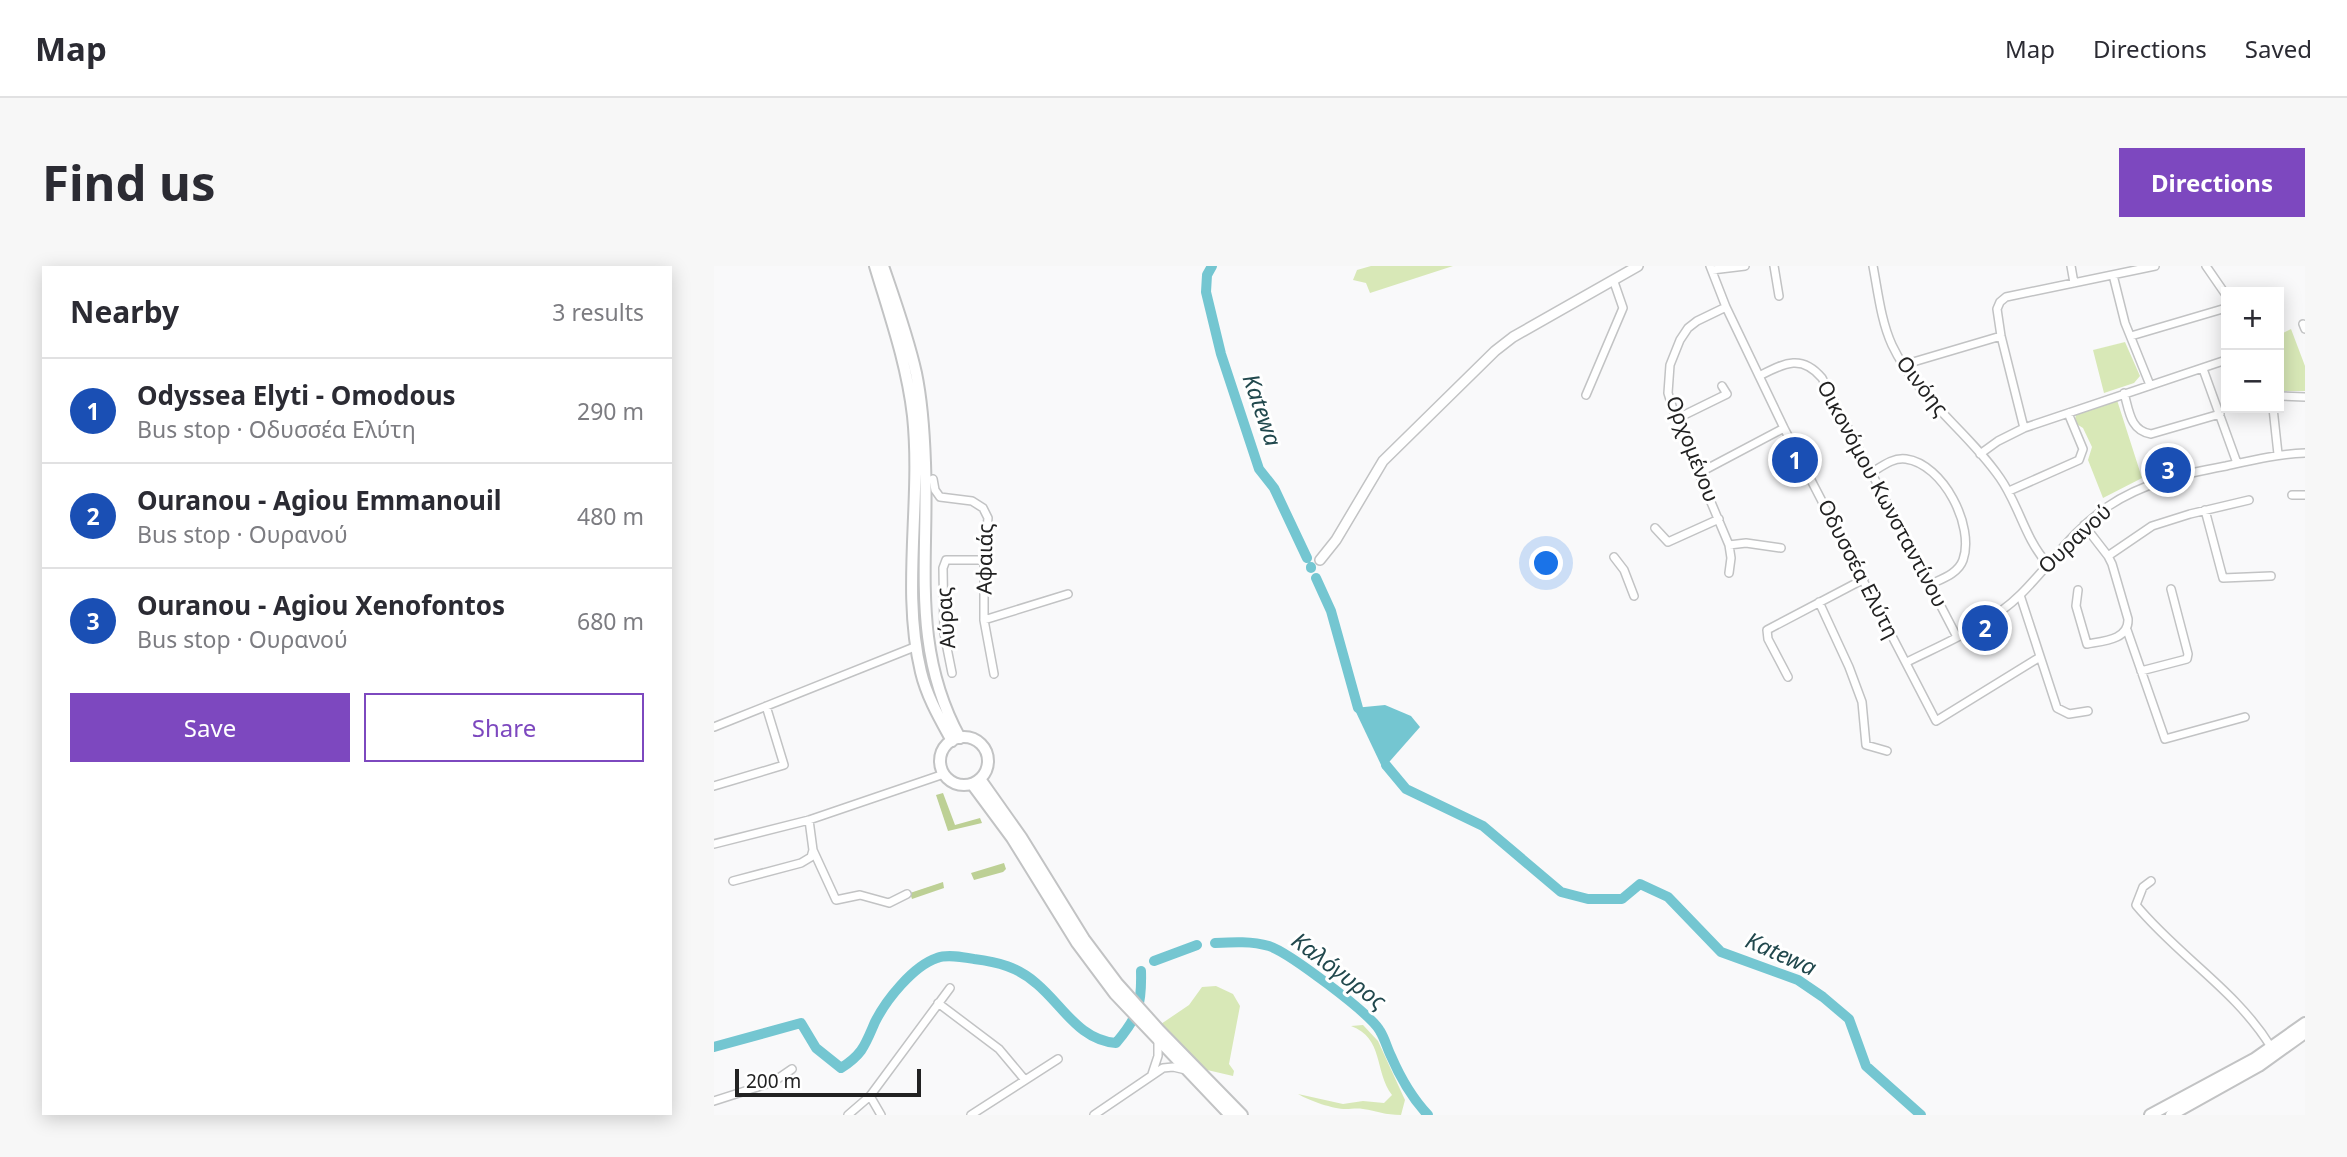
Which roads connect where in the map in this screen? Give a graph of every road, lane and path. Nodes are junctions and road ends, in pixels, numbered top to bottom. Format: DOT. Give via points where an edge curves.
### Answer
graph roads {
  1 [pos="875,266"];
  2 [pos="883,266"];
  3 [pos="1637,266"];
  4 [pos="1745,266"];
  5 [pos="1774,266"];
  6 [pos="1873,266"];
  7 [pos="2071,266"];
  8 [pos="2155,266"];
  9 [pos="2206,266"];
  10 [pos="1711,268"];
  11 [pos="2113,275"];
  12 [pos="1614,282"];
  13 [pos="2074,283"];
  14 [pos="2221,288"];
  15 [pos="1779,296"];
  16 [pos="1726,307"];
  17 [pos="2221,309"];
  18 [pos="2001,336"];
  19 [pos="2131,336"];
  20 [pos="2221,362"];
  21 [pos="1903,365"];
  22 [pos="2203,369"];
  23 [pos="1759,376"];
  24 [pos="2150,385"];
  25 [pos="1721,386"];
  26 [pos="2124,393"];
  27 [pos="1586,395"];
  28 [pos="2284,396"];
  29 [pos="2305,397"];
  30 [pos="2068,413"];
  31 [pos="2274,413"];
  32 [pos="2220,414"];
  33 [pos="1676,419"];
  34 [pos="1784,428"];
  35 [pos="2024,428"];
  36 [pos="2305,453"];
  37 [pos="1980,454"];
  38 [pos="2278,454"];
  39 [pos="2237,463"];
  40 [pos="1871,472"];
  41 [pos="1699,473"];
  42 [pos="933,479"];
  43 [pos="2009,491"];
  44 [pos="2292,495"];
  45 [pos="2305,495"];
  46 [pos="2249,500"];
  47 [pos="2205,510"];
  48 [pos="1719,519"];
  49 [pos="2084,526"];
  50 [pos="1655,528"];
  51 [pos="1729,545"];
  52 [pos="1768,547"];
  53 [pos="1781,548"];
  54 [pos="1766,556"];
  55 [pos="2108,556"];
  56 [pos="1614,557"];
  57 [pos="984,560"];
  58 [pos="1320,560"];
  59 [pos="2047,563"];
  60 [pos="1729,573"];
  61 [pos="2271,576"];
  62 [pos="1864,579"];
  63 [pos="1928,585"];
  64 [pos="2171,589"];
  65 [pos="2078,590"];
  66 [pos="1068,594"];
  67 [pos="2020,595"];
  68 [pos="1634,596"];
  69 [pos="1819,602"];
  70 [pos="984,620"];
  71 [pos="2127,629"];
  72 [pos="1957,637"];
  73 [pos="918,646"];
  74 [pos="2040,657"];
  75 [pos="1907,662"];
  76 [pos="2141,671"];
  77 [pos="952,673"];
  78 [pos="994,674"];
  79 [pos="1788,677"];
  80 [pos="766,706"];
  81 [pos="2088,711"];
  82 [pos="2245,718"];
  83 [pos="714,727"];
  84 [pos="956,739"];
  85 [pos="1887,751"];
  86 [pos="944,774"];
  87 [pos="976,782"];
  88 [pos="714,786"];
  89 [pos="809,820"];
  90 [pos="714,845"];
  91 [pos="813,850"];
  92 [pos="733,881"];
  93 [pos="2151,881"];
  94 [pos="907,894"];
  95 [pos="950,988"];
  96 [pos="938,1003"];
  97 [pos="2305,1023"];
  98 [pos="2305,1033"];
  99 [pos="1159,1036"];
  100 [pos="2271,1047"];
  101 [pos="1058,1059"];
  102 [pos="792,1069"];
  103 [pos="1185,1070"];
  104 [pos="1152,1074"];
  105 [pos="1025,1080"];
  106 [pos="870,1096"];
  107 [pos="714,1101"];
  108 [pos="848,1115"];
  109 [pos="881,1115"];
  110 [pos="971,1115"];
  111 [pos="1094,1115"];
  112 [pos="1230,1115"];
  113 [pos="1242,1115"];
  114 [pos="2150,1115"];
  115 [pos="2171,1115"];
  1 -- 73 [label="main road" via="903,358 913,417 912,607"];
  2 -- 84 [label="main road" via="913,361 921,407 923,594 934,678"];
  3 -- 12 [label="street"];
  4 -- 10 [label="street"];
  5 -- 15 [label="street"];
  6 -- 21 [label="street, Οινόης" via="1886,331"];
  7 -- 13 [label="street"];
  8 -- 11 [label="street"];
  9 -- 14 [label="street"];
  10 -- 16 [label="street, Οδυσσέα Ελύτη"];
  11 -- 13 [label="street"];
  11 -- 19 [label="street"];
  12 -- 27 [label="street" via="1623,308"];
  12 -- 58 [label="street" via="1494,351 1383,461"];
  13 -- 18 [label="street" via="2006,297 1997,309"];
  16 -- 23 [label="street, Οδυσσέα Ελύτη"];
  16 -- 33 [label="street, Ορχομένου" via="1688,328 1674,353 1668,393"];
  17 -- 19 [label="street"];
  18 -- 21 [label="street"];
  18 -- 35 [label="street"];
  19 -- 24 [label="street"];
  20 -- 22 [label="street"];
  21 -- 37 [label="street, Οινόης"];
  22 -- 24 [label="street"];
  22 -- 32 [label="street"];
  23 -- 34 [label="street, Οδυσσέα Ελύτη"];
  23 -- 40 [label="street, Οικονόμου Κωνσταντίνου" via="1790,362 1812,368 1822,378"];
  24 -- 26 [label="street"];
  25 -- 33 [label="street" via="1727,394"];
  26 -- 30 [label="street"];
  26 -- 32 [label="street" via="2132,421 2145,433"];
  28 -- 29 [label="street"];
  30 -- 35 [label="street"];
  30 -- 43 [label="street" via="2083,449 2079,460"];
  31 -- 38 [label="street"];
  32 -- 39 [label="street"];
  33 -- 41 [label="street, Ορχομένου"];
  34 -- 41 [label="street"];
  34 -- 62 [label="street, Οδυσσέα Ελύτη"];
  35 -- 37 [label="street"];
  36 -- 38 [label="street, Ουρανού"];
  37 -- 43 [label="street, Οινόης"];
  38 -- 39 [label="street, Ουρανού"];
  39 -- 49 [label="street, Ουρανού" via="2144,485"];
  40 -- 63 [label="street, Οικονόμου Κωνσταντίνου"];
  40 -- 63 [label="street" via="1905,458 1921,463 1949,490 1965,538 1963,561 1954,573"];
  41 -- 48 [label="street, Ορχομένου"];
  42 -- 57 [label="street, Αφαιάς" via="940,497 972,501 983,509 988,518"];
  43 -- 59 [label="street, Οινόης" via="2034,547"];
  44 -- 45 [label="street"];
  46 -- 47 [label="street"];
  47 -- 55 [label="street" via="2152,526"];
  47 -- 61 [label="street" via="2223,578"];
  48 -- 50 [label="street" via="1668,542"];
  48 -- 51 [label="street, Ορχομένου"];
  49 -- 55 [label="street"];
  49 -- 59 [label="street, Ουρανού"];
  51 -- 52 [label="street"];
  51 -- 60 [label="street, Ορχομένου"];
  52 -- 53 [label="street"];
  52 -- 54 [label="street"];
  55 -- 71 [label="street"];
  56 -- 68 [label="street"];
  57 -- 70 [label="street, Αφαιάς"];
  57 -- 77 [label="street, Αύρας" via="946,560 943,568 944,633"];
  59 -- 67 [label="street, Ουρανού"];
  62 -- 69 [label="street"];
  62 -- 75 [label="street, Οδυσσέα Ελύτη"];
  63 -- 72 [label="street, Οικονόμου Κωνσταντίνου"];
  64 -- 76 [label="street" via="2188,659"];
  65 -- 71 [label="street" via="2076,606 2087,645 2117,637"];
  66 -- 70 [label="street"];
  67 -- 72 [label="street, Ουρανού"];
  67 -- 74 [label="street"];
  69 -- 79 [label="street" via="1767,630"];
  69 -- 85 [label="street" via="1862,702 1866,745"];
  70 -- 78 [label="street, Αφαιάς"];
  71 -- 76 [label="street"];
  72 -- 75 [label="street, Ουρανού"];
  73 -- 80 [label="street"];
  73 -- 84 [label="main road" via="921,673 934,708"];
  74 -- 75 [label="street, Οδυσσέα Ελύτη" via="1936,721"];
  74 -- 81 [label="street" via="2057,708 2069,714"];
  76 -- 82 [label="street" via="2165,739"];
  80 -- 83 [label="street"];
  80 -- 88 [label="street" via="784,765"];
  84 -- 86 [label="main road" via="943,751"];
  84 -- 87 [label="main road" via="975,740 986,751 988,766"];
  86 -- 87 [label="main road" via="958,785"];
  86 -- 89 [label="street"];
  87 -- 99 [label="main road" via="1077,943"];
  89 -- 90 [label="street"];
  89 -- 91 [label="street"];
  91 -- 92 [label="street" via="801,863"];
  91 -- 94 [label="street" via="836,900 860,895 889,903"];
  93 -- 100 [label="street" via="2143,887 2136,905 2234,999"];
  95 -- 96 [label="street"];
  96 -- 105 [label="street" via="999,1049"];
  96 -- 106 [label="street"];
  97 -- 100 [label="main road"];
  98 -- 115 [label="main road" via="2259,1066"];
  99 -- 103 [label="main road"];
  99 -- 104 [label="street"];
  99 -- 113 [label="main road"];
  100 -- 114 [label="main road"];
  101 -- 105 [label="street"];
  102 -- 107 [label="street" via="773,1082"];
  103 -- 104 [label="street" via="1163,1068"];
  103 -- 112 [label="main road"];
  104 -- 111 [label="street"];
  105 -- 110 [label="street"];
  106 -- 108 [label="street"];
  106 -- 109 [label="street"];
}
